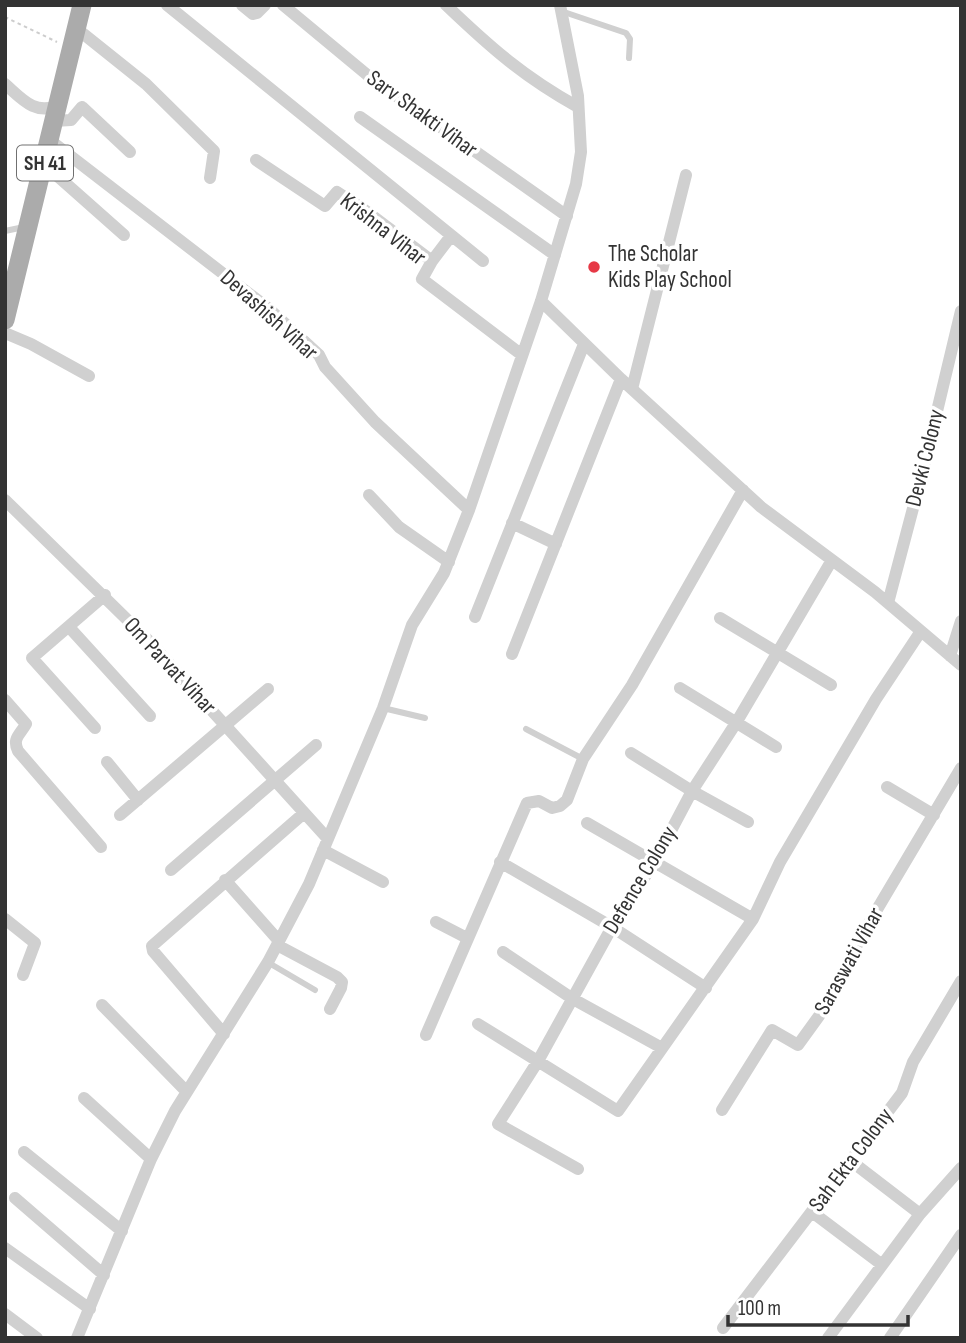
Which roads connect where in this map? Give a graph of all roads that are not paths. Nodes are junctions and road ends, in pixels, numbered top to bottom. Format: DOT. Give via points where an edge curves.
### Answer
graph roads {
  1 [pos="82,5"];
  2 [pos="167,5"];
  3 [pos="242,5"];
  4 [pos="265,5"];
  5 [pos="283,5"];
  6 [pos="446,5"];
  7 [pos="560,8"];
  8 [pos="76,29"];
  9 [pos="629,58"];
  10 [pos="5,84"];
  11 [pos="578,107"];
  12 [pos="56,113"];
  13 [pos="359,117"];
  14 [pos="51,141"];
  15 [pos="130,152"];
  16 [pos="256,160"];
  17 [pos="45,165"];
  18 [pos="685,175"];
  19 [pos="211,178"];
  20 [pos="567,216"];
  21 [pos="29,226"];
  22 [pos="5,230"];
  23 [pos="124,234"];
  24 [pos="451,236"];
  25 [pos="555,255"];
  26 [pos="432,261"];
  27 [pos="483,261"];
  28 [pos="541,301"];
  29 [pos="961,311"];
  30 [pos="5,320"];
  31 [pos="5,333"];
  32 [pos="584,344"];
  33 [pos="522,355"];
  34 [pos="89,376"];
  35 [pos="621,379"];
  36 [pos="632,389"];
  37 [pos="743,490"];
  38 [pos="369,495"];
  39 [pos="5,500"];
  40 [pos="469,510"];
  41 [pos="512,523"];
  42 [pos="556,544"];
  43 [pos="832,560"];
  44 [pos="449,562"];
  45 [pos="105,596"];
  46 [pos="888,603"];
  47 [pos="475,617"];
  48 [pos="720,618"];
  49 [pos="961,621"];
  50 [pos="69,627"];
  51 [pos="920,631"];
  52 [pos="776,653"];
  53 [pos="512,654"];
  54 [pos="950,656"];
  55 [pos="961,664"];
  56 [pos="831,685"];
  57 [pos="680,688"];
  58 [pos="268,689"];
  59 [pos="5,700"];
  60 [pos="383,708"];
  61 [pos="150,716"];
  62 [pos="425,718"];
  63 [pos="736,723"];
  64 [pos="225,724"];
  65 [pos="95,729"];
  66 [pos="526,729"];
  67 [pos="316,745"];
  68 [pos="776,747"];
  69 [pos="631,753"];
  70 [pos="583,759"];
  71 [pos="107,762"];
  72 [pos="961,768"];
  73 [pos="275,780"];
  74 [pos="887,787"];
  75 [pos="692,791"];
  76 [pos="138,800"];
  77 [pos="303,814"];
  78 [pos="120,815"];
  79 [pos="934,815"];
  80 [pos="748,822"];
  81 [pos="587,823"];
  82 [pos="326,844"];
  83 [pos="101,847"];
  84 [pos="654,861"];
  85 [pos="500,862"];
  86 [pos="171,870"];
  87 [pos="225,880"];
  88 [pos="383,882"];
  89 [pos="5,919"];
  90 [pos="753,919"];
  91 [pos="436,922"];
  92 [pos="612,927"];
  93 [pos="467,937"];
  94 [pos="278,943"];
  95 [pos="503,952"];
  96 [pos="268,962"];
  97 [pos="23,975"];
  98 [pos="961,981"];
  99 [pos="706,988"];
  100 [pos="315,990"];
  101 [pos="573,999"];
  102 [pos="102,1004"];
  103 [pos="330,1009"];
  104 [pos="478,1024"];
  105 [pos="224,1034"];
  106 [pos="426,1035"];
  107 [pos="662,1048"];
  108 [pos="538,1061"];
  109 [pos="186,1091"];
  110 [pos="84,1098"];
  111 [pos="722,1110"];
  112 [pos="24,1152"];
  113 [pos="151,1159"];
  114 [pos="851,1160"];
  115 [pos="578,1169"];
  116 [pos="958,1176"];
  117 [pos="15,1198"];
  118 [pos="812,1212"];
  119 [pos="920,1214"];
  120 [pos="122,1231"];
  121 [pos="961,1236"];
  122 [pos="5,1248"];
  123 [pos="881,1264"];
  124 [pos="104,1275"];
  125 [pos="90,1309"];
  126 [pos="5,1314"];
  127 [pos="723,1328"];
  128 [pos="37,1338"];
  129 [pos="77,1338"];
  130 [pos="828,1338"];
  131 [pos="890,1338"];
  1 -- 8 [label="main road, SH 41"];
  2 -- 24 [label="street"];
  3 -- 4 [label="street" via="253,14"];
  5 -- 20 [label="street, Sarv Shakti Vihar" via="371,78"];
  6 -- 11 [label="street" via="497,54 541,87"];
  7 -- 9 [label="lane" via="626,33"];
  7 -- 11 [label="street"];
  8 -- 12 [label="main road, SH 41"];
  8 -- 19 [label="street" via="146,84 214,152"];
  10 -- 12 [label="street" via="30,106"];
  11 -- 20 [label="street" via="581,152"];
  12 -- 14 [label="main road, SH 41"];
  12 -- 15 [label="street" via="71,120 82,107"];
  13 -- 25 [label="street"];
  14 -- 17 [label="main road, SH 41"];
  14 -- 40 [label="street, Devashish Vihar" via="269,309 319,355 325,368 375,422"];
  16 -- 26 [label="street, Krishna Vihar" via="325,206 337,192"];
  17 -- 21 [label="main road, SH 41"];
  17 -- 23 [label="street"];
  18 -- 36 [label="street"];
  20 -- 25 [label="street"];
  21 -- 22 [label="lane"];
  21 -- 30 [label="main road, SH 41"];
  24 -- 26 [label="street"];
  24 -- 27 [label="street"];
  25 -- 28 [label="street"];
  26 -- 33 [label="street, Krishna Vihar" via="422,279"];
  28 -- 32 [label="street"];
  28 -- 33 [label="street"];
  29 -- 46 [label="street, Devki Colony"];
  31 -- 34 [label="street"];
  32 -- 35 [label="street"];
  32 -- 41 [label="street"];
  33 -- 40 [label="street"];
  35 -- 36 [label="street"];
  35 -- 42 [label="street"];
  36 -- 37 [label="street"];
  37 -- 43 [label="street"];
  37 -- 70 [label="street" via="632,685"];
  38 -- 44 [label="street" via="400,527"];
  39 -- 45 [label="street, Om Parvat Vihar"];
  40 -- 44 [label="street"];
  41 -- 42 [label="street"];
  41 -- 47 [label="street"];
  42 -- 53 [label="street"];
  43 -- 46 [label="street"];
  43 -- 52 [label="street, Defence Colony"];
  44 -- 60 [label="street" via="412,625"];
  45 -- 50 [label="street"];
  45 -- 64 [label="street, Om Parvat Vihar"];
  46 -- 51 [label="street"];
  48 -- 52 [label="street"];
  49 -- 54 [label="street"];
  50 -- 61 [label="street"];
  50 -- 65 [label="street" via="32,658"];
  51 -- 54 [label="street"];
  51 -- 90 [label="street" via="780,862"];
  52 -- 56 [label="street"];
  52 -- 63 [label="street, Defence Colony"];
  54 -- 55 [label="street"];
  57 -- 63 [label="street"];
  58 -- 64 [label="street"];
  59 -- 83 [label="street" via="26,724 16,738 18,751"];
  60 -- 62 [label="lane"];
  60 -- 82 [label="street"];
  63 -- 68 [label="street"];
  63 -- 75 [label="street, Defence Colony"];
  64 -- 73 [label="street, Om Parvat Vihar"];
  64 -- 76 [label="street"];
  66 -- 70 [label="lane"];
  67 -- 73 [label="street"];
  69 -- 75 [label="street"];
  70 -- 85 [label="street" via="567,800 560,806 527,803"];
  71 -- 76 [label="street"];
  72 -- 79 [label="street, Saraswati Vihar"];
  73 -- 77 [label="street, Om Parvat Vihar"];
  73 -- 86 [label="street"];
  74 -- 79 [label="street"];
  75 -- 80 [label="street"];
  75 -- 84 [label="street, Defence Colony"];
  76 -- 78 [label="street"];
  77 -- 82 [label="street, Om Parvat Vihar"];
  77 -- 87 [label="street"];
  79 -- 111 [label="street, Saraswati Vihar" via="819,1016 798,1045 772,1030"];
  81 -- 84 [label="street"];
  82 -- 88 [label="street, Om Parvat Vihar"];
  82 -- 94 [label="street"];
  84 -- 90 [label="street"];
  84 -- 92 [label="street, Defence Colony"];
  85 -- 92 [label="street"];
  85 -- 93 [label="street"];
  87 -- 94 [label="street"];
  87 -- 105 [label="street" via="152,946"];
  89 -- 97 [label="street" via="34,943"];
  90 -- 99 [label="street"];
  91 -- 93 [label="street"];
  92 -- 99 [label="street"];
  92 -- 101 [label="street, Defence Colony"];
  93 -- 106 [label="street"];
  94 -- 96 [label="street"];
  94 -- 103 [label="street" via="342,982"];
  95 -- 101 [label="street"];
  96 -- 100 [label="lane"];
  96 -- 105 [label="street"];
  98 -- 114 [label="street, Sah Ekta Colony" via="913,1062 901,1093"];
  99 -- 107 [label="street"];
  101 -- 107 [label="street"];
  101 -- 108 [label="street, Defence Colony"];
  102 -- 109 [label="street"];
  104 -- 108 [label="street"];
  105 -- 109 [label="street"];
  107 -- 108 [label="street" via="618,1111"];
  108 -- 115 [label="street, Defence Colony" via="498,1124"];
  109 -- 113 [label="street"];
  110 -- 113 [label="street"];
  112 -- 120 [label="street"];
  113 -- 120 [label="street"];
  114 -- 118 [label="street, Sah Ekta Colony"];
  114 -- 119 [label="street"];
  116 -- 119 [label="street"];
  117 -- 124 [label="street"];
  118 -- 123 [label="street"];
  118 -- 127 [label="street, Sah Ekta Colony"];
  119 -- 123 [label="street"];
  120 -- 124 [label="street"];
  121 -- 131 [label="street"];
  122 -- 125 [label="street"];
  123 -- 130 [label="street"];
  124 -- 125 [label="street"];
  125 -- 129 [label="street"];
  126 -- 128 [label="street"];
}
